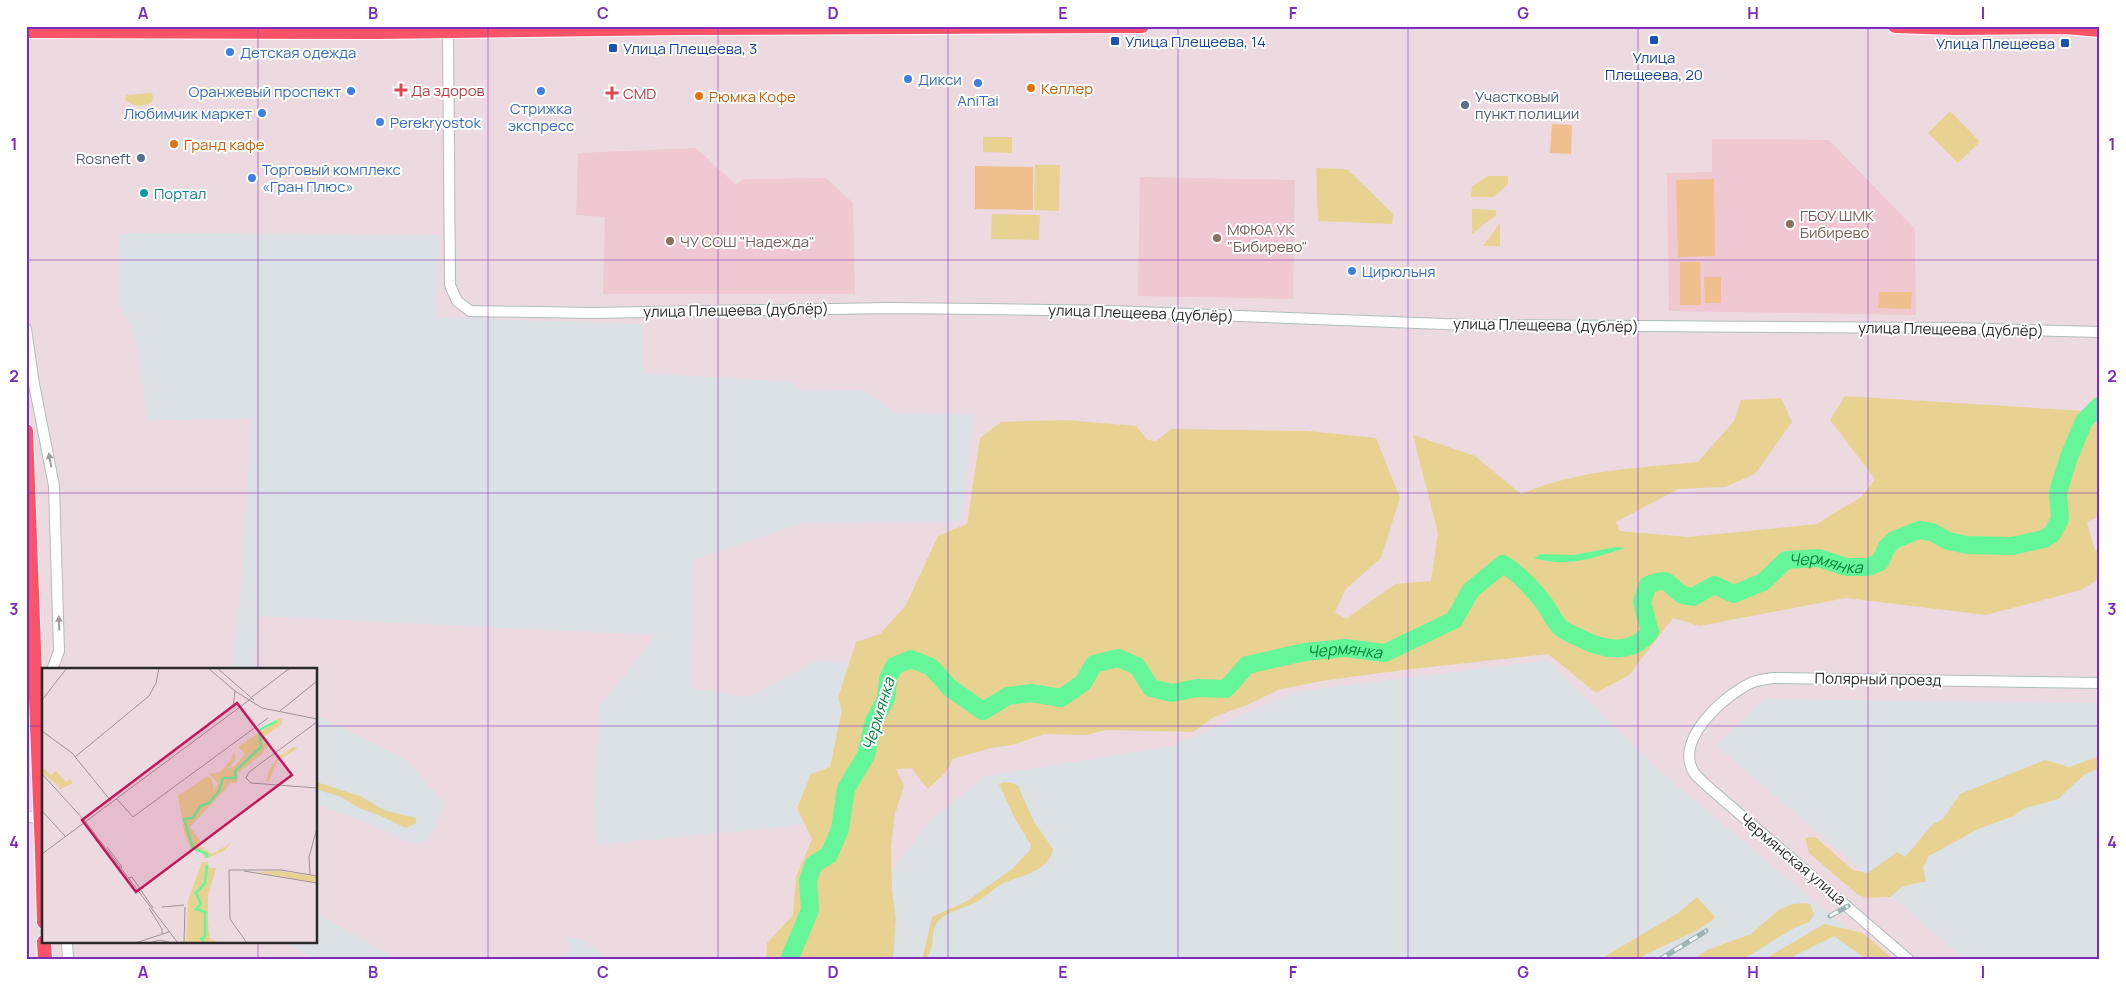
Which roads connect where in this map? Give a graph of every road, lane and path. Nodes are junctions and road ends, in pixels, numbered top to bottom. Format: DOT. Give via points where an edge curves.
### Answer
graph roads {
  1 [pos="1142,26"];
  2 [pos="1895,26"];
  3 [pos="2031,26"];
  4 [pos="377,29"];
  5 [pos="2100,30"];
  6 [pos="26,31"];
  7 [pos="448,31"];
  8 [pos="26,329"];
  9 [pos="2100,332"];
  10 [pos="26,431"];
  11 [pos="53,668"];
  12 [pos="42,678"];
  13 [pos="26,679"];
  14 [pos="2100,683"];
  15 [pos="1688,750"];
  16 [pos="42,853"];
  17 [pos="44,944"];
  18 [pos="67,944"];
  19 [pos="45,960"];
  20 [pos="68,960"];
  21 [pos="1909,960"];
  1 -- 7 [label="main road"];
  2 -- 3 [label="main road"];
  3 -- 5 [label="main road"];
  4 -- 6 [label="main road"];
  4 -- 7 [label="main road"];
  7 -- 9 [label="street, улица Плещеева (дублёр)" via="450,285 457,301 470,312 592,314 975,309 1117,311 1469,325"];
  11 -- 8 [label="street, one-way" via="59,652 54,486"];
  10 -- 16 [label="main road, bridge"];
  12 -- 13 [label="street"];
  14 -- 15 [label="street, Полярный проезд" via="1772,678 1754,682 1728,698 1708,717"];
  15 -- 21 [label="street, Чермянская улица" via="1694,771 1713,791"];
  17 -- 19 [label="main road"];
  18 -- 20 [label="street"];
}
